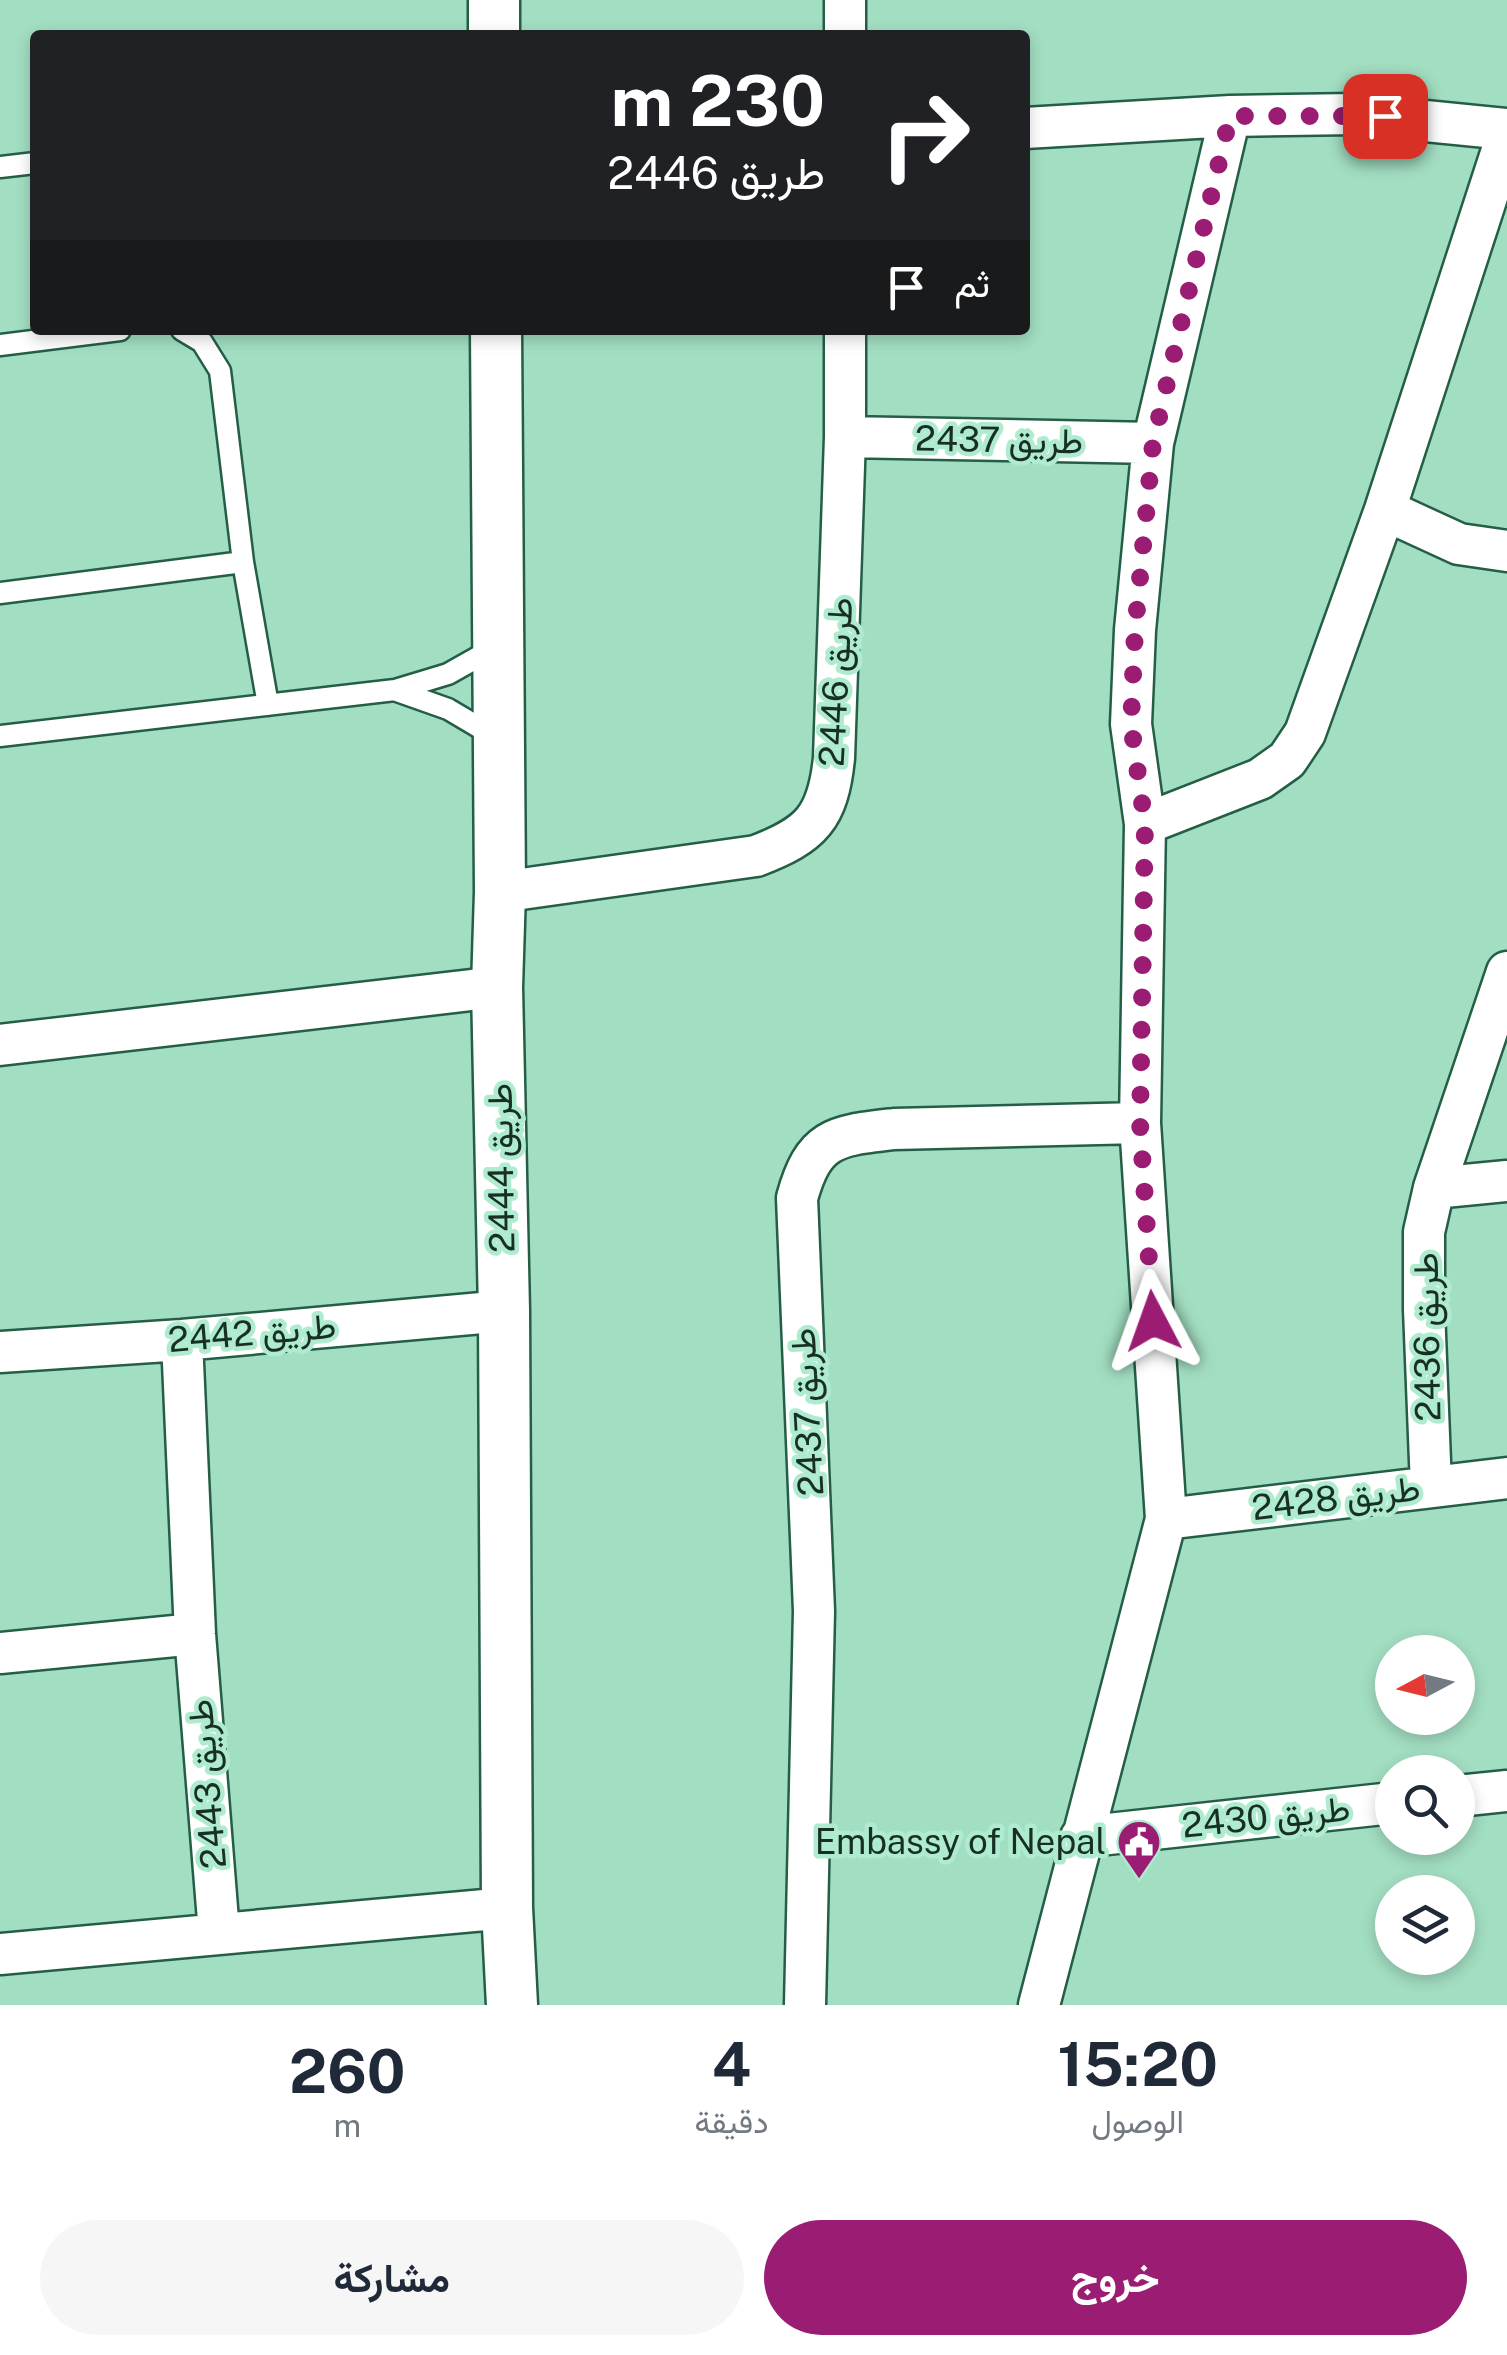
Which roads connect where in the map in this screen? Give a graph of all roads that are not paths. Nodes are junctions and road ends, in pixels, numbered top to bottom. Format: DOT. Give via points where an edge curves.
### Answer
graph roads {
  1 [pos="494,0"];
  2 [pos="845,0"];
  3 [pos="494,30"];
  4 [pos="845,30"];
  5 [pos="1230,116"];
  6 [pos="1030,128"];
  7 [pos="1507,132"];
  8 [pos="30,164"];
  9 [pos="0,167"];
  10 [pos="80,335"];
  11 [pos="190,335"];
  12 [pos="496,335"];
  13 [pos="846,335"];
  14 [pos="0,345"];
  15 [pos="845,436"];
  16 [pos="1153,443"];
  17 [pos="1385,510"];
  18 [pos="1507,551"];
  19 [pos="243,562"];
  20 [pos="0,593"];
  21 [pos="497,647"];
  22 [pos="395,690"];
  23 [pos="268,705"];
  24 [pos="0,736"];
  25 [pos="497,738"];
  26 [pos="1145,824"];
  27 [pos="500,892"];
  28 [pos="1507,972"];
  29 [pos="498,987"];
  30 [pos="0,1045"];
  31 [pos="1140,1123"];
  32 [pos="1507,1180"];
  33 [pos="1434,1188"];
  34 [pos="504,1311"];
  35 [pos="182,1340"];
  36 [pos="0,1352"];
  37 [pos="1507,1478"];
  38 [pos="1431,1487"];
  39 [pos="1166,1520"];
  40 [pos="195,1634"];
  41 [pos="0,1653"];
  42 [pos="1507,1791"];
  43 [pos="1475,1794"];
  44 [pos="1375,1805"];
  45 [pos="1080,1837"];
  46 [pos="507,1908"];
  47 [pos="219,1933"];
  48 [pos="0,1954"];
  49 [pos="512,2005"];
  50 [pos="805,2005"];
  51 [pos="1039,2005"];
  1 -- 3 [label="street"];
  2 -- 4 [label="street"];
  5 -- 6 [label="street"];
  5 -- 7 [label="street" via="1355,114"];
  5 -- 16 [label="street"];
  7 -- 17 [label="street"];
  8 -- 9 [label="lane"];
  10 -- 14 [label="lane"];
  11 -- 19 [label="lane" via="220,371"];
  12 -- 21 [label="street, طريق 2444"];
  13 -- 15 [label="street, طريق 2446"];
  15 -- 16 [label="street, طريق 2437"];
  15 -- 27 [label="street, طريق 2446" via="834,758 818,817 789,844 756,856"];
  16 -- 26 [label="street" via="1131,724"];
  17 -- 18 [label="street" via="1460,544"];
  17 -- 26 [label="street" via="1306,733 1287,760 1260,779"];
  19 -- 20 [label="lane"];
  19 -- 23 [label="lane"];
  21 -- 22 [label="lane" via="448,674"];
  21 -- 25 [label="street, طريق 2444"];
  22 -- 23 [label="lane"];
  22 -- 25 [label="lane" via="448,709"];
  23 -- 24 [label="lane"];
  25 -- 27 [label="street, طريق 2444"];
  26 -- 31 [label="street"];
  27 -- 29 [label="street, طريق 2444"];
  28 -- 33 [label="street, طريق 2436"];
  29 -- 30 [label="street"];
  29 -- 34 [label="street, طريق 2444"];
  31 -- 39 [label="street"];
  31 -- 50 [label="street, طريق 2437" via="853,1134 818,1148 805,1168 797,1198 814,1611"];
  32 -- 33 [label="street"];
  33 -- 38 [label="street, طريق 2436" via="1424,1232"];
  34 -- 35 [label="street, طريق 2442"];
  34 -- 46 [label="street, طريق 2444"];
  35 -- 36 [label="street, طريق 2442"];
  35 -- 40 [label="street, طريق 2443"];
  37 -- 38 [label="street, طريق 2428"];
  38 -- 39 [label="street, طريق 2428"];
  39 -- 45 [label="street"];
  40 -- 41 [label="street"];
  40 -- 47 [label="street, طريق 2443"];
  42 -- 43 [label="street"];
  44 -- 45 [label="street, طريق 2430"];
  45 -- 51 [label="street"];
  46 -- 47 [label="street"];
  46 -- 49 [label="street, طريق 2444"];
  47 -- 48 [label="street"];
}
